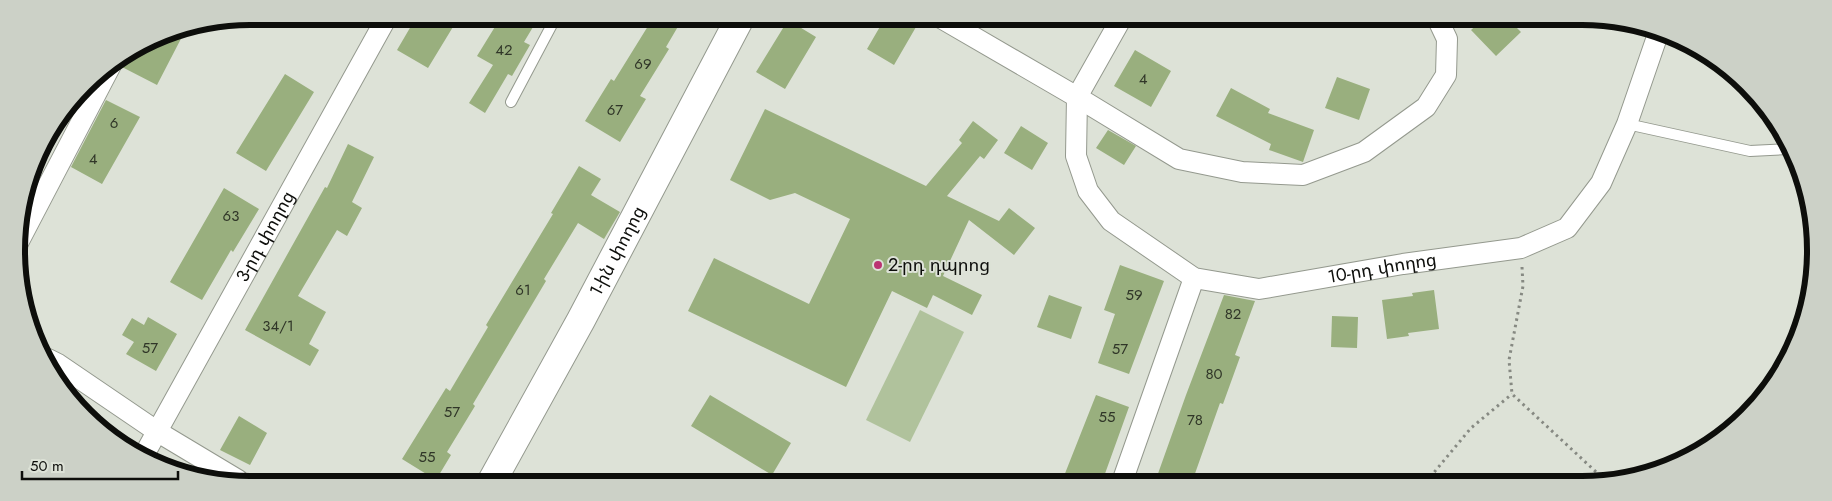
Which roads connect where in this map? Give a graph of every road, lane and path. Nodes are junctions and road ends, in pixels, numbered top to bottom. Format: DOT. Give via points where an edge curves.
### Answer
graph roads {
  1 [pos="383,25"];
  2 [pos="552,25"];
  3 [pos="736,25"];
  4 [pos="953,25"];
  5 [pos="1118,25"];
  6 [pos="1440,25"];
  7 [pos="1657,38"];
  8 [pos="103,80"];
  9 [pos="1077,97"];
  10 [pos="511,102"];
  11 [pos="1627,124"];
  12 [pos="1784,150"];
  13 [pos="26,227"];
  14 [pos="1521,248"];
  15 [pos="1194,278"];
  16 [pos="55,362"];
  17 [pos="1512,394"];
  18 [pos="158,432"];
  19 [pos="147,451"];
  20 [pos="230,475"];
  21 [pos="1600,475"];
  22 [pos="495,476"];
  23 [pos="1124,476"];
  24 [pos="1431,476"];
  1 -- 18 [label="street, 3-րդ փողոց"];
  2 -- 10 [label="lane"];
  3 -- 22 [label="main road, 1-ին փողոց"];
  4 -- 9 [label="street"];
  5 -- 9 [label="street"];
  6 -- 9 [label="street" via="1447,39 1446,75 1426,107 1364,152 1303,175 1242,172 1179,159"];
  7 -- 11 [label="street, 10-րդ փողոց"];
  8 -- 13 [label="street"];
  9 -- 15 [label="street" via="1076,156 1088,191 1111,220"];
  11 -- 12 [label="lane" via="1750,151"];
  11 -- 14 [label="street, 10-րդ փողոց" via="1601,183 1566,228"];
  14 -- 15 [label="street, 10-րդ փողոց" via="1259,289"];
  14 -- 17 [label="path" via="1523,286 1510,360"];
  15 -- 23 [label="street"];
  16 -- 18 [label="street"];
  17 -- 21 [label="path"];
  17 -- 24 [label="path" via="1471,428"];
  18 -- 19 [label="street, 3-րդ փողոց"];
  18 -- 20 [label="street"];
}
